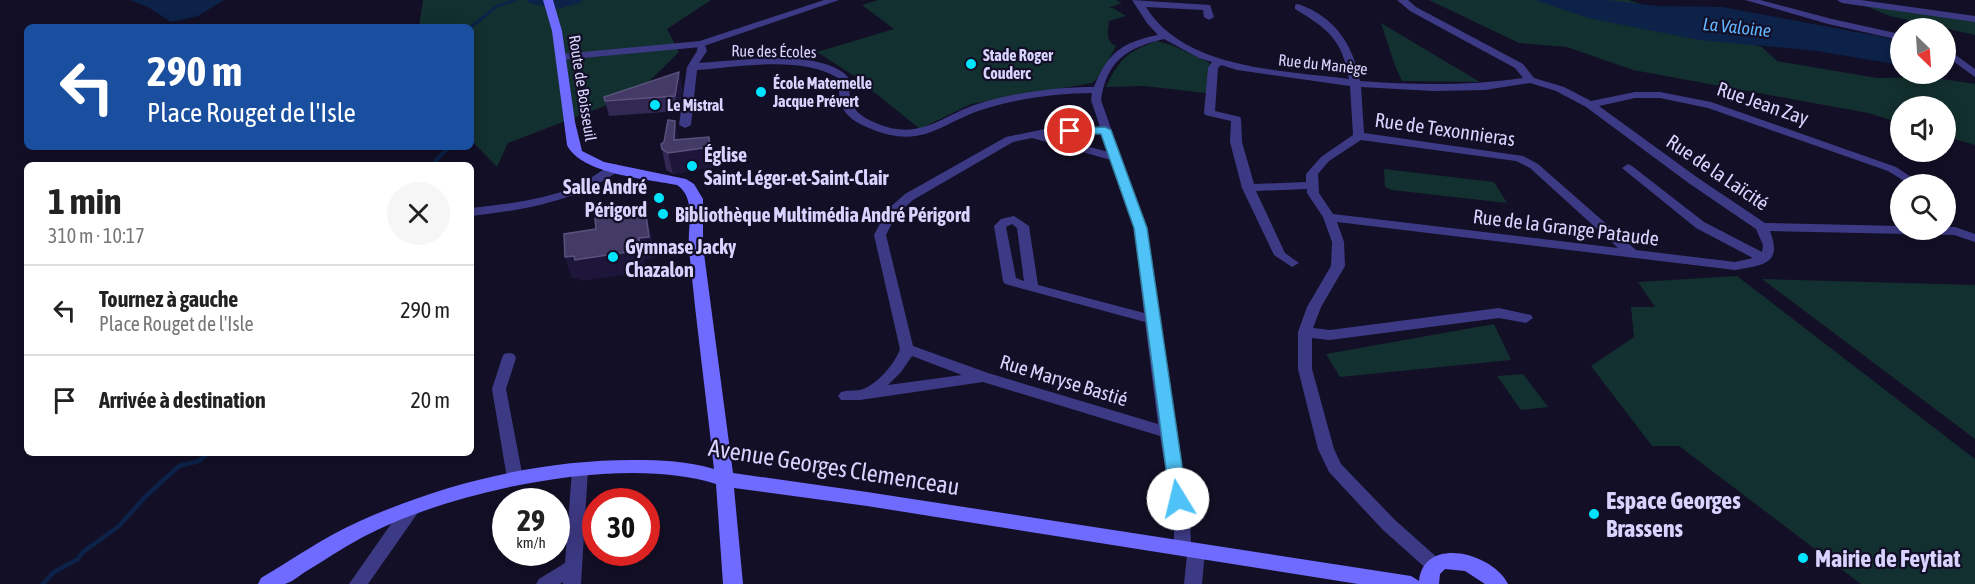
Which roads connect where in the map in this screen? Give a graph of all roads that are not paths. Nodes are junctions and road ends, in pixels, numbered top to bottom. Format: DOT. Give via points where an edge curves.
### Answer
graph roads {
  1 [pos="834,0"];
  2 [pos="1402,0"];
  3 [pos="1750,0"];
  4 [pos="1842,0"];
  5 [pos="1138,2"];
  6 [pos="549,4"];
  7 [pos="1298,7"];
  8 [pos="1209,17"];
  9 [pos="1975,19"];
  10 [pos="1890,35"];
  11 [pos="1165,36"];
  12 [pos="701,44"];
  13 [pos="561,57"];
  14 [pos="1956,59"];
  15 [pos="1218,62"];
  16 [pos="692,67"];
  17 [pos="1975,74"];
  18 [pos="1530,80"];
  19 [pos="1355,83"];
  20 [pos="1096,90"];
  21 [pos="1590,105"];
  22 [pos="686,125"];
  23 [pos="1105,130"];
  24 [pos="1029,134"];
  25 [pos="1359,136"];
  26 [pos="1115,158"];
  27 [pos="616,168"];
  28 [pos="1628,168"];
  29 [pos="1900,174"];
  30 [pos="1313,189"];
  31 [pos="1250,191"];
  32 [pos="474,212"];
  33 [pos="1329,217"];
  34 [pos="1762,227"];
  35 [pos="1890,230"];
  36 [pos="1956,231"];
  37 [pos="1975,238"];
  38 [pos="1634,255"];
  39 [pos="1763,258"];
  40 [pos="1292,263"];
  41 [pos="1032,288"];
  42 [pos="1152,318"];
  43 [pos="1526,318"];
  44 [pos="1305,332"];
  45 [pos="907,349"];
  46 [pos="509,358"];
  47 [pos="983,377"];
  48 [pos="866,394"];
  49 [pos="846,396"];
  50 [pos="1167,432"];
  51 [pos="580,470"];
  52 [pos="515,478"];
  53 [pos="723,479"];
  54 [pos="411,509"];
  55 [pos="1190,550"];
  56 [pos="572,575"];
  57 [pos="1432,575"];
  58 [pos="268,584"];
  59 [pos="358,584"];
  60 [pos="545,584"];
  61 [pos="733,584"];
  62 [pos="1193,584"];
  63 [pos="1412,584"];
  64 [pos="1498,584"];
  1 -- 12 [label="street"];
  2 -- 18 [label="street" via="1519,66"];
  3 -- 10 [label="street"];
  4 -- 9 [label="street"];
  5 -- 8 [label="street" via="1207,7"];
  5 -- 11 [label="street, Rue du Manège"];
  6 -- 13 [label="main road, Route de Boisseuil"];
  7 -- 19 [label="street" via="1338,35"];
  11 -- 15 [label="street, Rue du Manège"];
  11 -- 20 [label="street" via="1127,47"];
  12 -- 13 [label="street"];
  12 -- 16 [label="street" via="702,51"];
  13 -- 27 [label="main road, Route de Boisseuil" via="573,145 587,160"];
  14 -- 17 [label="street"];
  15 -- 19 [label="street, Rue du Manège"];
  15 -- 31 [label="street" via="1213,68 1209,113 1236,118 1236,142"];
  16 -- 20 [label="street, Rue des Écoles" via="771,63 825,66 843,78 845,107 852,116 884,133 905,136 927,132 988,104"];
  16 -- 22 [label="street"];
  18 -- 19 [label="street, Rue du Manège" via="1485,87 1433,88"];
  18 -- 21 [label="street, Rue de la Laïcité" via="1560,89"];
  19 -- 25 [label="street"];
  20 -- 23 [label="street" via="1095,100"];
  21 -- 29 [label="street, Rue Jean Zay" via="1635,95 1711,105"];
  21 -- 34 [label="street, Rue de la Laïcité"];
  23 -- 24 [label="street"];
  23 -- 26 [label="street"];
  24 -- 26 [label="street"];
  24 -- 45 [label="street" via="1010,139 909,198 898,205 885,224 880,235"];
  25 -- 30 [label="street" via="1324,159 1312,174"];
  25 -- 38 [label="street, Rue de Texonnieras" via="1519,158 1534,166"];
  26 -- 42 [label="street" via="1140,228"];
  27 -- 32 [label="street" via="555,198"];
  27 -- 53 [label="main road, Route de Boisseuil" via="681,182 696,199 696,246"];
  28 -- 39 [label="street" via="1700,225"];
  30 -- 31 [label="street"];
  30 -- 33 [label="street"];
  31 -- 40 [label="street" via="1280,255"];
  33 -- 38 [label="street, Rue de la Grange Pataude"];
  33 -- 44 [label="street" via="1338,242 1338,266 1314,307"];
  34 -- 35 [label="street, Rue de la Laïcité"];
  34 -- 39 [label="street" via="1769,245"];
  36 -- 37 [label="street, Rue de la Laïcité"];
  38 -- 39 [label="street, Rue de la Grange Pataude" via="1735,266"];
  41 -- 41 [label="street" via="1010,281 1000,226 1005,222 1014,220 1023,226"];
  41 -- 42 [label="street"];
  42 -- 50 [label="street"];
  43 -- 44 [label="street" via="1499,313 1330,335"];
  44 -- 57 [label="street" via="1305,369 1335,468"];
  45 -- 47 [label="street, Rue Maryse Bastié"];
  45 -- 48 [label="street" via="896,370"];
  46 -- 52 [label="street" via="499,389"];
  47 -- 48 [label="street"];
  47 -- 50 [label="street, Rue Maryse Bastié"];
  48 -- 49 [label="street"];
  50 -- 55 [label="street"];
  51 -- 52 [label="main road, Avenue Georges Clemenceau"];
  51 -- 53 [label="main road, Avenue Georges Clemenceau" via="692,469"];
  51 -- 56 [label="street"];
  52 -- 54 [label="main road, Avenue Georges Clemenceau" via="444,496"];
  53 -- 55 [label="main road, Avenue Georges Clemenceau"];
  53 -- 61 [label="main road, Route de Boisseuil"];
  54 -- 58 [label="main road, Avenue Georges Clemenceau" via="365,527"];
  54 -- 59 [label="street"];
  55 -- 62 [label="street"];
  55 -- 63 [label="main road, Avenue Georges Clemenceau"];
  56 -- 60 [label="street"];
  57 -- 64 [label="main road" via="1451,560 1463,561 1486,571"];
}
